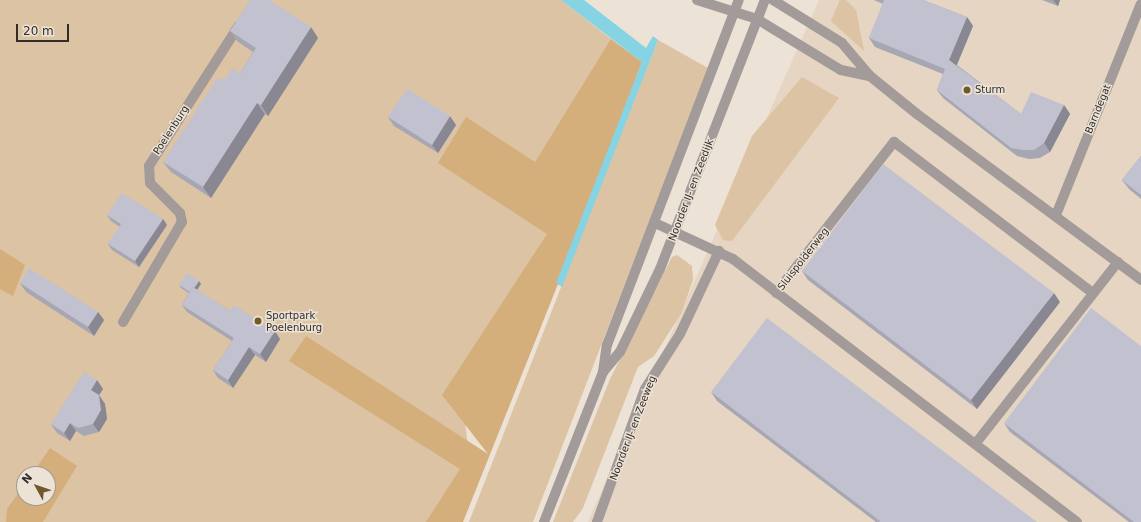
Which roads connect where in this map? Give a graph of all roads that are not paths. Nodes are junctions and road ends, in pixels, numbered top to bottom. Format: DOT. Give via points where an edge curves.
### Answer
graph roads {
  1 [pos="697,0"];
  2 [pos="739,0"];
  3 [pos="765,0"];
  4 [pos="773,0"];
  5 [pos="1141,4"];
  6 [pos="734,12"];
  7 [pos="247,13"];
  8 [pos="757,19"];
  9 [pos="870,76"];
  10 [pos="1056,215"];
  11 [pos="655,223"];
  12 [pos="675,231"];
  13 [pos="719,251"];
  14 [pos="1118,262"];
  15 [pos="1141,280"];
  16 [pos="776,293"];
  17 [pos="1093,293"];
  18 [pos="123,322"];
  19 [pos="603,372"];
  20 [pos="976,443"];
  21 [pos="544,522"];
  22 [pos="597,522"];
  23 [pos="1077,522"];
  1 -- 6 [label="street"];
  2 -- 6 [label="street, Noorder IJ- en Zeedijk"];
  3 -- 8 [label="street, Noorder IJ- en Zeedijk"];
  4 -- 9 [label="street" via="842,43"];
  5 -- 10 [label="street, Barndegat"];
  6 -- 8 [label="street"];
  6 -- 11 [label="street, Noorder IJ- en Zeedijk"];
  7 -- 18 [label="street, Poelenburg" via="149,166 150,183 180,213 182,222"];
  8 -- 9 [label="street" via="841,70"];
  8 -- 12 [label="street, Noorder IJ- en Zeedijk"];
  9 -- 10 [label="street"];
  10 -- 14 [label="street"];
  11 -- 12 [label="street"];
  11 -- 19 [label="street, Noorder IJ- en Zeedijk" via="607,345"];
  12 -- 13 [label="street"];
  12 -- 19 [label="street, Noorder IJ- en Zeedijk" via="624,345"];
  13 -- 16 [label="street"];
  13 -- 22 [label="street, Noorder IJ- en Zeeweg" via="680,334 645,389"];
  14 -- 15 [label="street"];
  14 -- 17 [label="street"];
  16 -- 17 [label="street, Sluispolderweg" via="894,142"];
  16 -- 20 [label="street, Sluispolderweg"];
  17 -- 20 [label="street"];
  19 -- 21 [label="street, Noorder IJ- en Zeedijk"];
  20 -- 23 [label="street, Sluispolderweg"];
}
